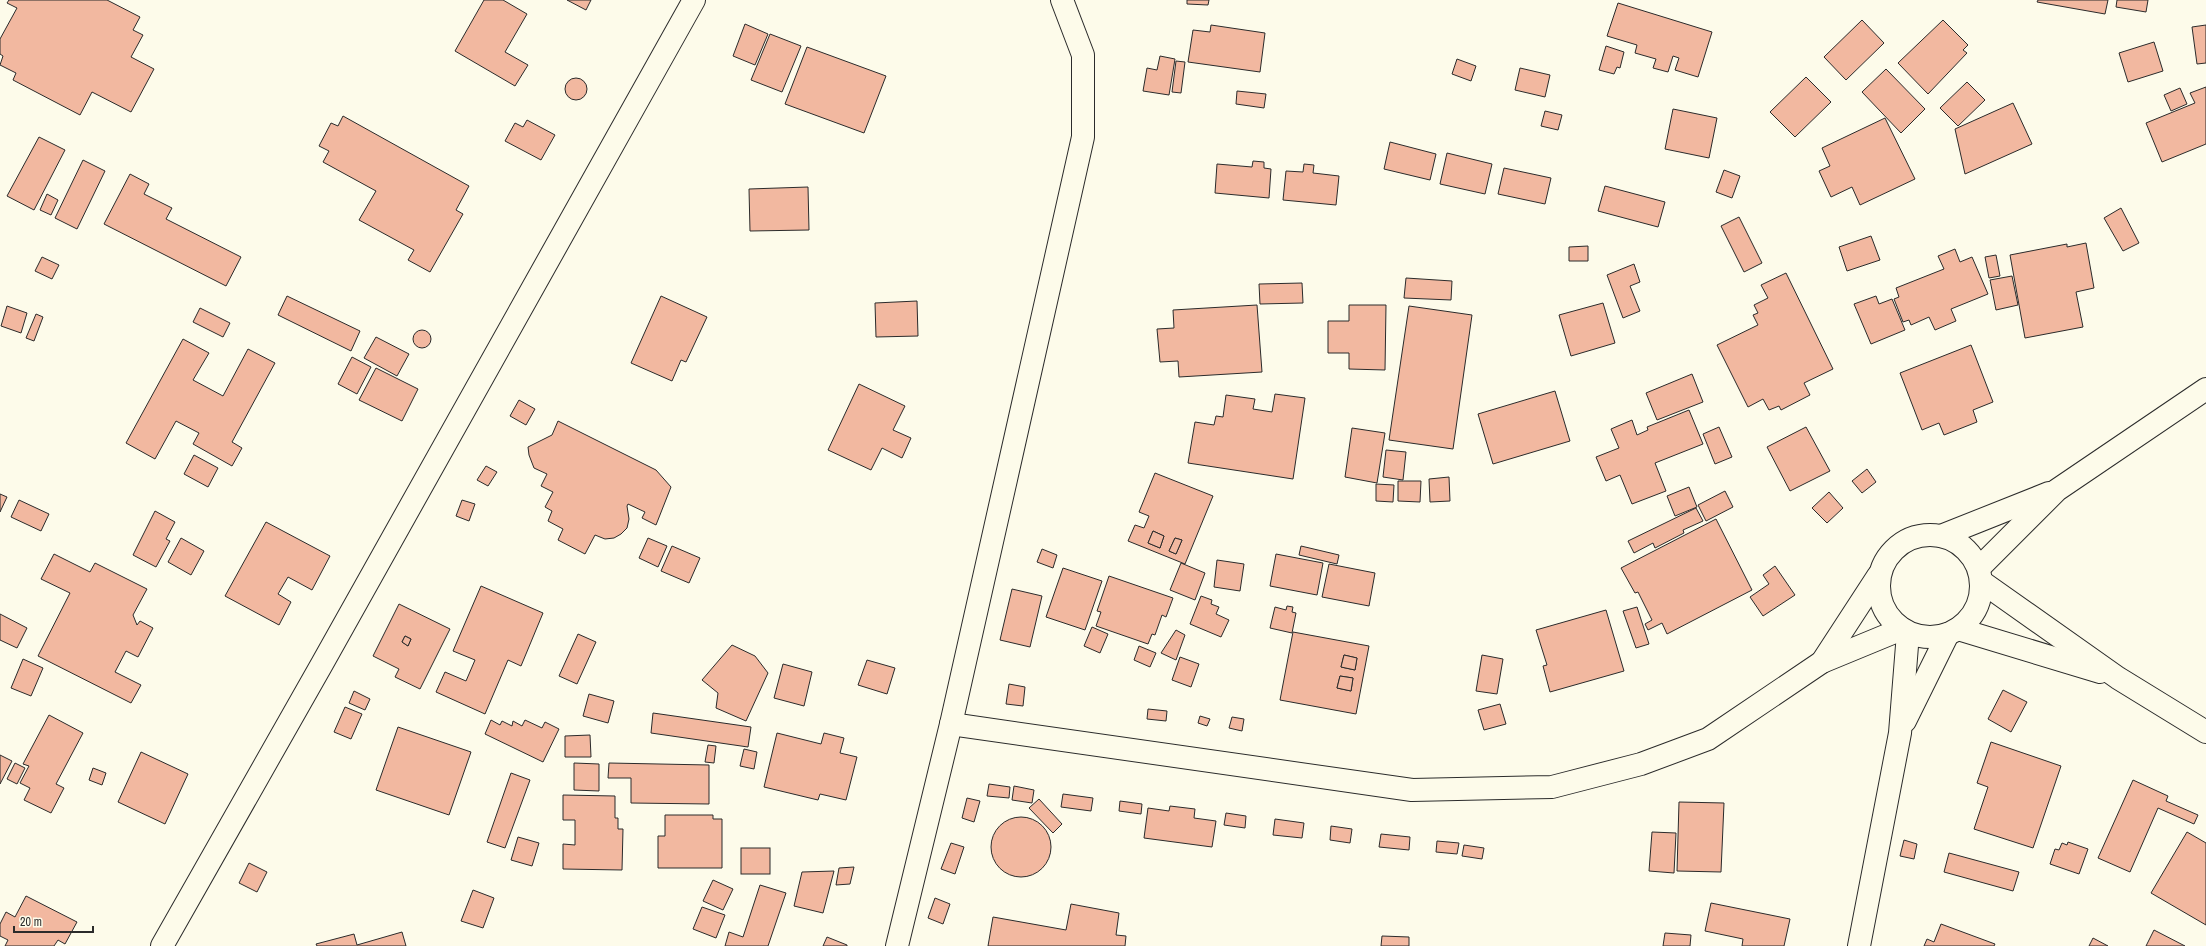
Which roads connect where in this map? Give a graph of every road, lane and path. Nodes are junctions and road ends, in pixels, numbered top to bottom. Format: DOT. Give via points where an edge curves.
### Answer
graph roads {
  1 [pos="694,0"];
  2 [pos="1062,0"];
  3 [pos="2206,389"];
  4 [pos="2058,490"];
  5 [pos="1941,536"];
  6 [pos="1980,575"];
  7 [pos="1878,576"];
  8 [pos="1905,631"];
  9 [pos="1953,632"];
  10 [pos="1822,662"];
  11 [pos="2118,678"];
  12 [pos="951,724"];
  13 [pos="2206,732"];
  14 [pos="1900,733"];
  15 [pos="162,946"];
  16 [pos="897,946"];
  17 [pos="1859,946"];
  1 -- 15 [label="street"];
  2 -- 12 [label="street" via="1083,55 1083,137"];
  3 -- 4 [label="street"];
  4 -- 5 [label="street"];
  4 -- 6 [label="street"];
  5 -- 6 [label="street" via="1964,547"];
  5 -- 7 [label="street" via="1913,537 1890,552"];
  6 -- 9 [label="street" via="1976,608"];
  6 -- 11 [label="street"];
  7 -- 8 [label="street" via="1879,597 1884,609"];
  7 -- 10 [label="street"];
  8 -- 9 [label="street" via="1921,637 1934,637"];
  8 -- 10 [label="street"];
  8 -- 14 [label="street"];
  9 -- 11 [label="street"];
  9 -- 14 [label="street"];
  10 -- 12 [label="street" via="1708,739 1641,764 1552,787 1412,790"];
  11 -- 13 [label="street"];
  12 -- 16 [label="street"];
  14 -- 17 [label="street"];
}
